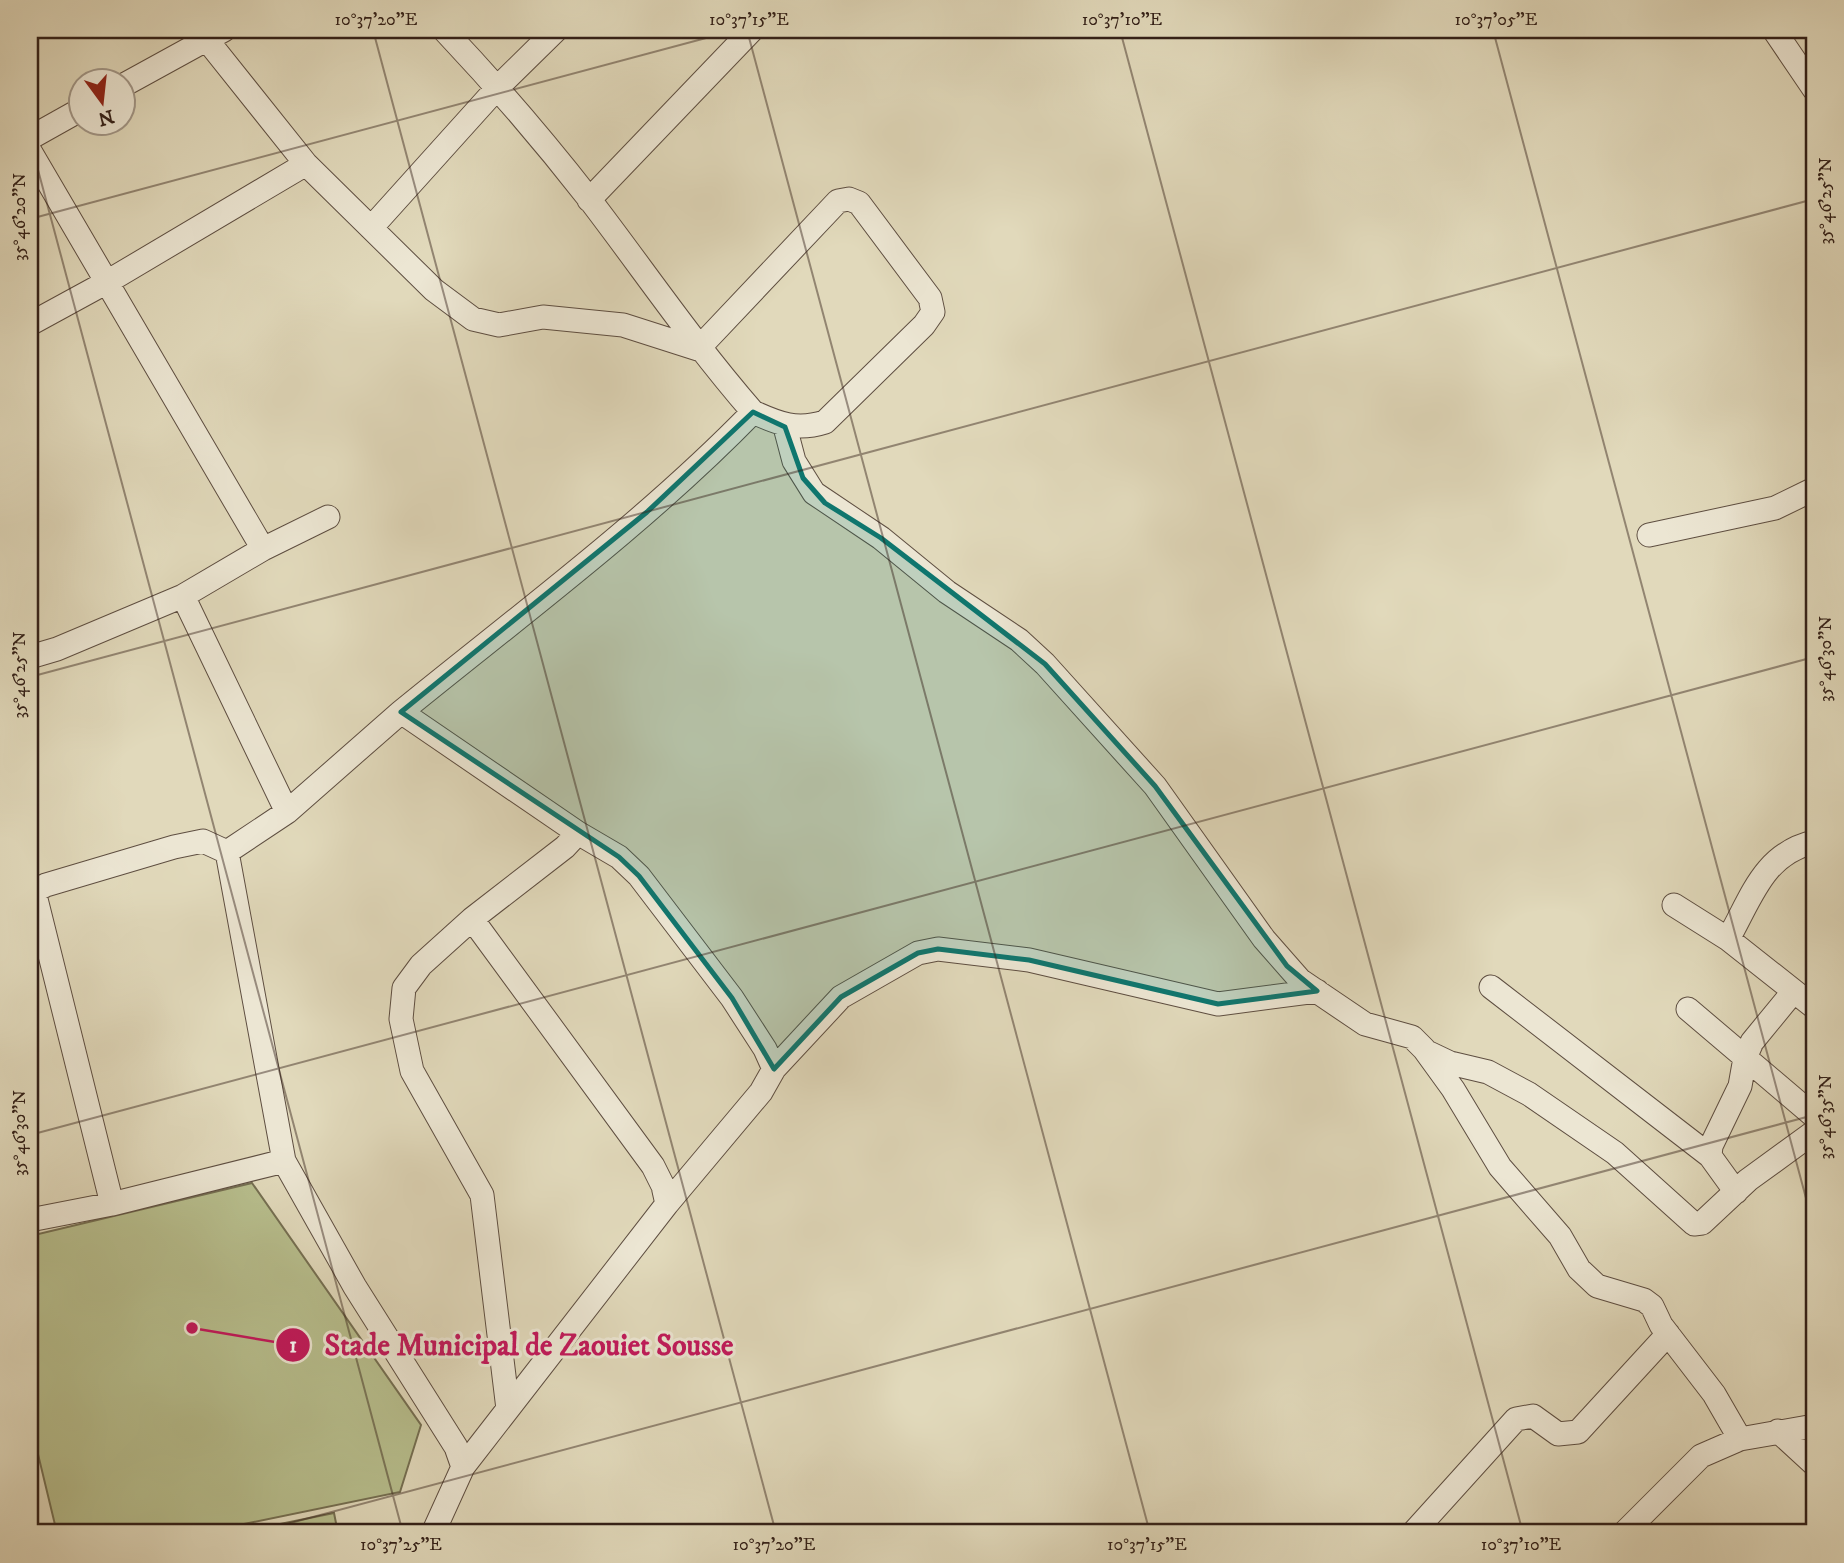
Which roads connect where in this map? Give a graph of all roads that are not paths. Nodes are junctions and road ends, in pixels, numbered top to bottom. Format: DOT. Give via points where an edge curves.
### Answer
graph roads {
  1 [pos="444,30"];
  2 [pos="556,30"];
  3 [pos="752,30"];
  4 [pos="1774,30"];
  5 [pos="210,33"];
  6 [pos="136,78"];
  7 [pos="498,87"];
  8 [pos="1814,89"];
  9 [pos="66,118"];
  10 [pos="30,138"];
  11 [pos="30,151"];
  12 [pos="306,164"];
  13 [pos="589,200"];
  14 [pos="371,228"];
  15 [pos="107,282"];
  16 [pos="30,324"];
  17 [pos="698,349"];
  18 [pos="753,412"];
  19 [pos="785,427"];
  20 [pos="1814,489"];
  21 [pos="328,517"];
  22 [pos="1649,535"];
  23 [pos="263,549"];
  24 [pos="183,597"];
  25 [pos="30,657"];
  26 [pos="401,712"];
  27 [pos="287,812"];
  28 [pos="578,834"];
  29 [pos="1814,842"];
  30 [pos="228,852"];
  31 [pos="1674,905"];
  32 [pos="472,919"];
  33 [pos="1728,939"];
  34 [pos="1492,987"];
  35 [pos="1317,991"];
  36 [pos="1793,992"];
  37 [pos="1814,1007"];
  38 [pos="1688,1009"];
  39 [pos="1424,1049"];
  40 [pos="1745,1058"];
  41 [pos="774,1069"];
  42 [pos="1814,1116"];
  43 [pos="1814,1132"];
  44 [pos="1710,1156"];
  45 [pos="284,1161"];
  46 [pos="1736,1192"];
  47 [pos="112,1204"];
  48 [pos="667,1204"];
  49 [pos="30,1220"];
  50 [pos="1668,1334"];
  51 [pos="508,1409"];
  52 [pos="1814,1426"];
  53 [pos="1778,1431"];
  54 [pos="1741,1439"];
  55 [pos="1814,1464"];
  56 [pos="463,1467"];
  57 [pos="433,1533"];
  58 [pos="1413,1533"];
  59 [pos="1624,1533"];
  1 -- 7 [label="street"];
  2 -- 7 [label="street"];
  3 -- 13 [label="street"];
  4 -- 8 [label="street"];
  5 -- 6 [label="street"];
  5 -- 12 [label="street"];
  7 -- 13 [label="street"];
  7 -- 14 [label="street"];
  9 -- 10 [label="street"];
  11 -- 15 [label="street"];
  12 -- 14 [label="street"];
  12 -- 15 [label="street"];
  13 -- 17 [label="street"];
  14 -- 17 [label="street" via="434,290 472,319 499,325 543,317 623,325"];
  15 -- 16 [label="street"];
  15 -- 23 [label="street"];
  17 -- 18 [label="street"];
  17 -- 19 [label="street" via="838,201 859,203 930,298 933,312 825,422"];
  18 -- 19 [label="street"];
  18 -- 26 [label="street" via="647,512"];
  19 -- 35 [label="street" via="794,461 814,493 1019,640 1045,664 1155,786 1287,966"];
  20 -- 22 [label="street" via="1775,508"];
  21 -- 23 [label="street"];
  23 -- 24 [label="street"];
  24 -- 25 [label="street"];
  24 -- 27 [label="street"];
  26 -- 27 [label="street"];
  26 -- 28 [label="street"];
  27 -- 30 [label="street"];
  28 -- 32 [label="street"];
  28 -- 41 [label="street" via="618,857 639,876 732,998"];
  29 -- 33 [label="street" via="1786,851 1773,861"];
  30 -- 45 [label="street"];
  30 -- 47 [label="street" via="203,841 174,846 34,891"];
  31 -- 33 [label="street"];
  32 -- 48 [label="street" via="653,1166"];
  32 -- 51 [label="street" via="421,965 404,988 401,1019 412,1071 482,1195"];
  33 -- 36 [label="street"];
  34 -- 44 [label="street"];
  35 -- 39 [label="street" via="1365,1024 1412,1037"];
  35 -- 41 [label="street" via="1218,1004 1029,960 938,949 918,953 841,997"];
  36 -- 37 [label="street"];
  36 -- 40 [label="street" via="1765,1023"];
  38 -- 40 [label="street"];
  39 -- 46 [label="street" via="1450,1063 1488,1072 1530,1094 1615,1153 1694,1224 1702,1223"];
  39 -- 50 [label="street" via="1500,1167 1560,1236 1578,1269 1597,1286 1644,1300"];
  40 -- 42 [label="street"];
  40 -- 44 [label="street" via="1740,1086 1710,1146"];
  41 -- 48 [label="street" via="761,1092"];
  43 -- 46 [label="street"];
  44 -- 46 [label="street"];
  45 -- 47 [label="street"];
  45 -- 56 [label="street" via="355,1287 456,1447"];
  47 -- 49 [label="street"];
  48 -- 51 [label="street"];
  50 -- 54 [label="street" via="1714,1394"];
  50 -- 58 [label="street" via="1578,1432 1558,1434 1533,1416 1516,1419"];
  51 -- 56 [label="street"];
  52 -- 53 [label="street"];
  53 -- 54 [label="street"];
  53 -- 55 [label="street"];
  54 -- 59 [label="street" via="1702,1456"];
  56 -- 57 [label="street"];
}
